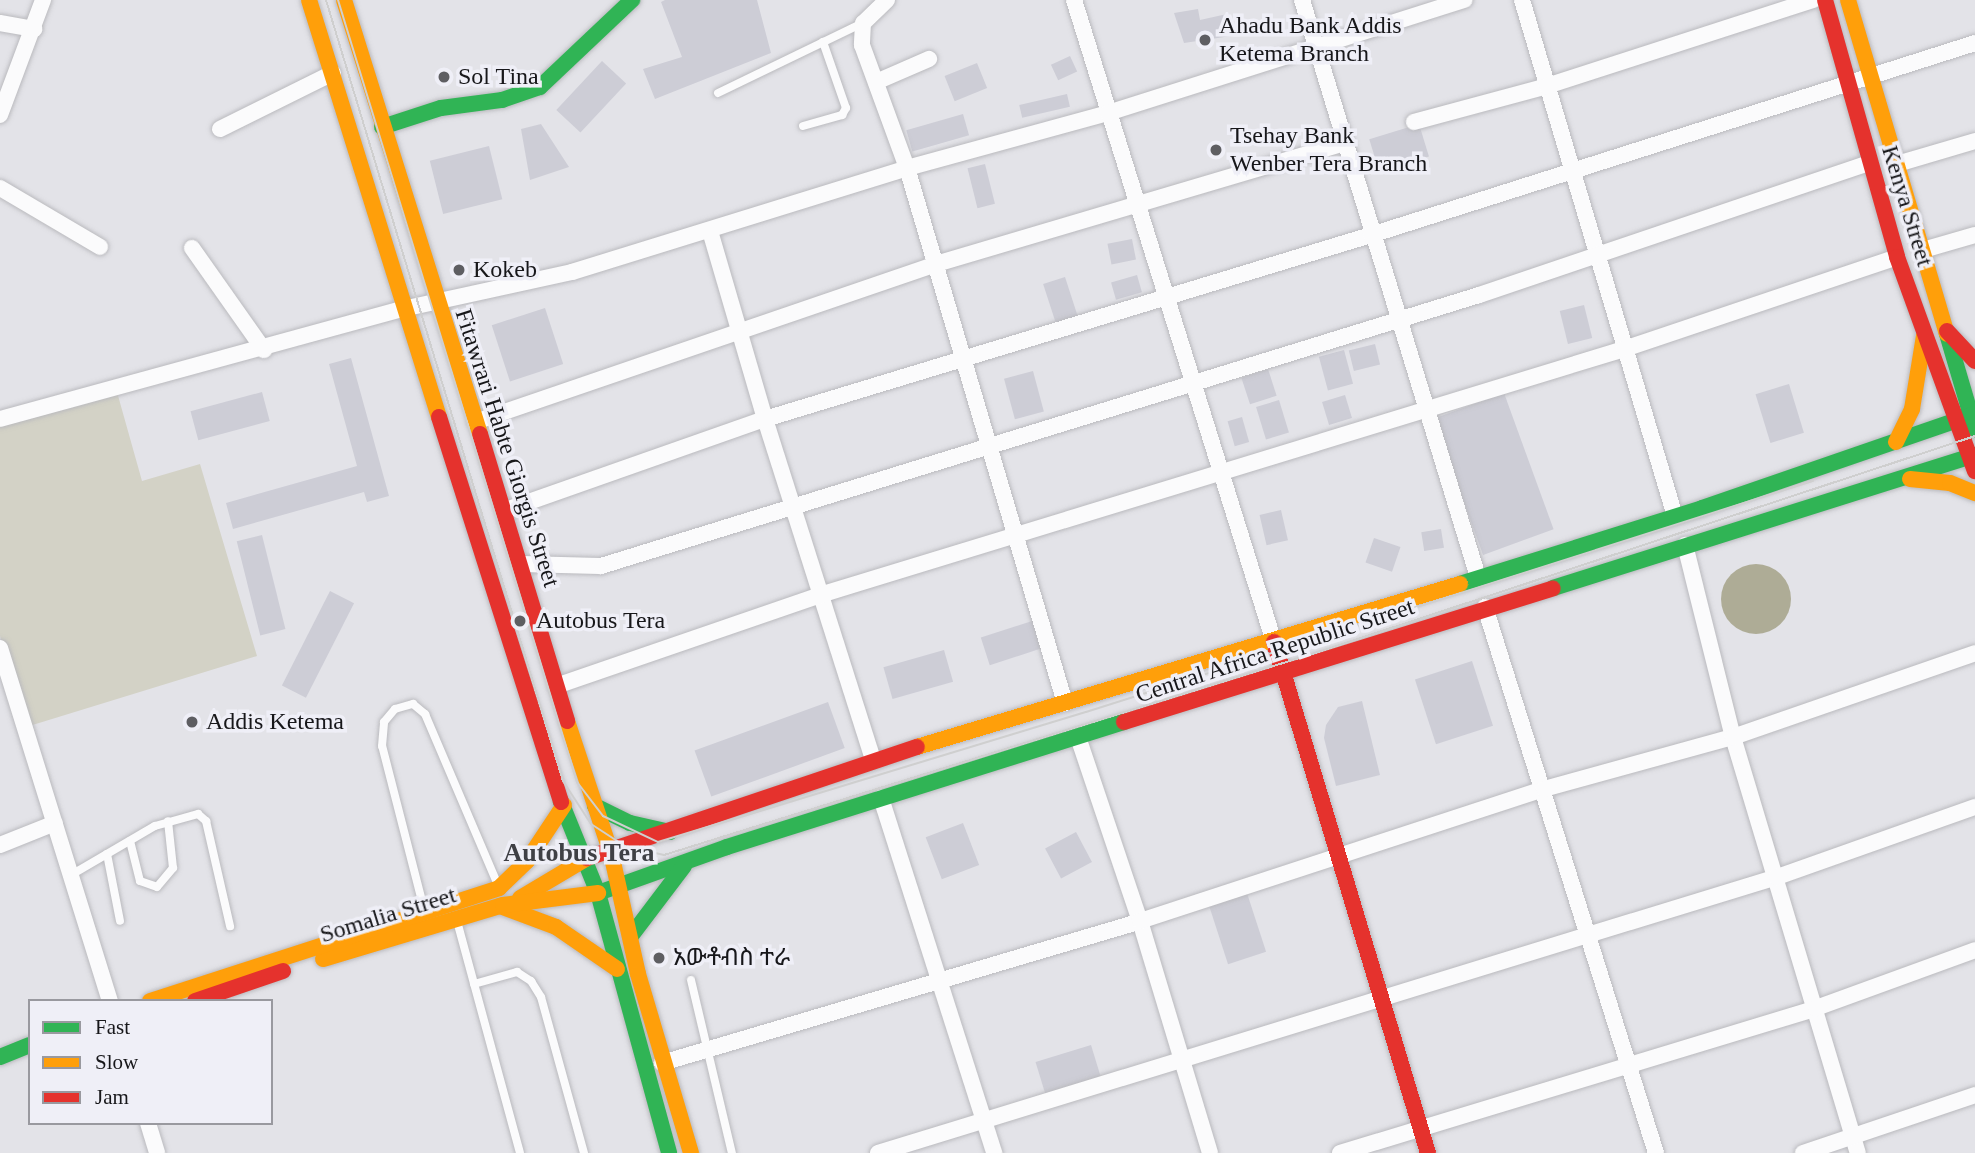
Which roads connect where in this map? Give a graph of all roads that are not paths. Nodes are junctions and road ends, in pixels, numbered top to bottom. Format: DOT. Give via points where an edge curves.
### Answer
graph roads {
  1 [pos="43,0"];
  2 [pos="309,0"];
  3 [pos="344,0"];
  4 [pos="632,0"];
  5 [pos="887,0"];
  6 [pos="1073,0"];
  7 [pos="1302,0"];
  8 [pos="1464,0"];
  9 [pos="1522,0"];
  10 [pos="1813,0"];
  11 [pos="1825,0"];
  12 [pos="1848,0"];
  13 [pos="0,23"];
  14 [pos="863,23"];
  15 [pos="34,29"];
  16 [pos="823,42"];
  17 [pos="1975,43"];
  18 [pos="1316,49"];
  19 [pos="929,59"];
  20 [pos="333,73"];
  21 [pos="1870,74"];
  22 [pos="876,82"];
  23 [pos="1847,82"];
  24 [pos="1547,86"];
  25 [pos="718,93"];
  26 [pos="1108,113"];
  27 [pos="0,115"];
  28 [pos="1414,122"];
  29 [pos="803,126"];
  30 [pos="382,127"];
  31 [pos="220,129"];
  32 [pos="1975,141"];
  33 [pos="1344,143"];
  34 [pos="1870,163"];
  35 [pos="1897,164"];
  36 [pos="907,168"];
  37 [pos="1571,172"];
  38 [pos="0,188"];
  39 [pos="1137,202"];
  40 [pos="710,231"];
  41 [pos="1371,234"];
  42 [pos="1975,235"];
  43 [pos="100,247"];
  44 [pos="192,248"];
  45 [pos="1923,250"];
  46 [pos="1595,257"];
  47 [pos="1897,257"];
  48 [pos="936,264"];
  49 [pos="1165,298"];
  50 [pos="437,303"];
  51 [pos="407,308"];
  52 [pos="1396,318"];
  53 [pos="737,328"];
  54 [pos="1924,336"];
  55 [pos="1975,336"];
  56 [pos="1953,337"];
  57 [pos="1624,349"];
  58 [pos="264,350"];
  59 [pos="961,358"];
  60 [pos="1975,360"];
  61 [pos="1191,382"];
  62 [pos="1424,407"];
  63 [pos="0,419"];
  64 [pos="765,419"];
  65 [pos="1974,420"];
  66 [pos="1955,421"];
  67 [pos="475,422"];
  68 [pos="1896,442"];
  69 [pos="988,447"];
  70 [pos="1972,461"];
  71 [pos="1222,474"];
  72 [pos="1898,478"];
  73 [pos="1975,493"];
  74 [pos="792,504"];
  75 [pos="506,510"];
  76 [pos="1674,513"];
  77 [pos="1015,537"];
  78 [pos="1685,545"];
  79 [pos="521,564"];
  80 [pos="1478,577"];
  81 [pos="820,595"];
  82 [pos="1485,607"];
  83 [pos="1274,642"];
  84 [pos="0,648"];
  85 [pos="1975,653"];
  86 [pos="1282,673"];
  87 [pos="556,686"];
  88 [pos="7,698"];
  89 [pos="1066,703"];
  90 [pos="1078,737"];
  91 [pos="1733,737"];
  92 [pos="873,760"];
  93 [pos="1544,789"];
  94 [pos="881,798"];
  95 [pos="564,805"];
  96 [pos="596,806"];
  97 [pos="1975,807"];
  98 [pos="168,821"];
  99 [pos="55,823"];
  100 [pos="670,832"];
  101 [pos="130,841"];
  102 [pos="1,846"];
  103 [pos="611,853"];
  104 [pos="1339,853"];
  105 [pos="107,854"];
  106 [pos="587,858"];
  107 [pos="685,864"];
  108 [pos="71,875"];
  109 [pos="1777,877"];
  110 [pos="619,884"];
  111 [pos="499,888"];
  112 [pos="598,893"];
  113 [pos="505,904"];
  114 [pos="424,912"];
  115 [pos="456,918"];
  116 [pos="120,921"];
  117 [pos="1140,921"];
  118 [pos="230,926"];
  119 [pos="1589,935"];
  120 [pos="631,936"];
  121 [pos="1975,950"];
  122 [pos="617,969"];
  123 [pos="691,980"];
  124 [pos="942,980"];
  125 [pos="474,984"];
  126 [pos="1383,998"];
  127 [pos="109,999"];
  128 [pos="156,999"];
  129 [pos="201,999"];
  130 [pos="1816,1008"];
  131 [pos="28,1046"];
  132 [pos="710,1049"];
  133 [pos="0,1057"];
  134 [pos="28,1060"];
  135 [pos="1182,1061"];
  136 [pos="662,1063"];
  137 [pos="1628,1066"];
  138 [pos="0,1070"];
  139 [pos="1975,1095"];
  140 [pos="983,1121"];
  141 [pos="149,1125"];
  142 [pos="1420,1128"];
  143 [pos="1853,1137"];
  144 [pos="157,1153"];
  145 [pos="520,1153"];
  146 [pos="584,1153"];
  147 [pos="669,1153"];
  148 [pos="691,1153"];
  149 [pos="732,1153"];
  150 [pos="878,1153"];
  151 [pos="993,1153"];
  152 [pos="1210,1153"];
  153 [pos="1340,1153"];
  154 [pos="1428,1153"];
  155 [pos="1656,1153"];
  156 [pos="1803,1153"];
  157 [pos="1858,1153"];
  1 -- 15 [label="street"];
  2 -- 20 [label="main road"];
  3 -- 30 [label="main road, Fitawrari Habte Giorgis Street"];
  4 -- 30 [label="main road" via="540,87 502,100 440,108"];
  5 -- 14 [label="street"];
  6 -- 26 [label="street"];
  7 -- 18 [label="street"];
  8 -- 18 [label="street"];
  9 -- 24 [label="street"];
  10 -- 24 [label="street"];
  11 -- 23 [label="main road, Kenya Street"];
  12 -- 21 [label="main road"];
  13 -- 15 [label="street"];
  14 -- 16 [label="lane"];
  14 -- 22 [label="street" via="862,45"];
  15 -- 27 [label="street"];
  16 -- 25 [label="lane"];
  16 -- 29 [label="lane" via="846,108 842,115"];
  17 -- 21 [label="street"];
  18 -- 26 [label="street"];
  18 -- 33 [label="street"];
  19 -- 22 [label="street"];
  20 -- 31 [label="street"];
  20 -- 51 [label="main road"];
  21 -- 23 [label="street"];
  21 -- 35 [label="main road"];
  22 -- 36 [label="street"];
  23 -- 34 [label="main road, Kenya Street"];
  23 -- 37 [label="street"];
  24 -- 28 [label="street"];
  24 -- 37 [label="street"];
  26 -- 36 [label="street"];
  26 -- 39 [label="street"];
  30 -- 50 [label="main road, Fitawrari Habte Giorgis Street"];
  32 -- 35 [label="street"];
  33 -- 39 [label="street"];
  33 -- 41 [label="street"];
  34 -- 46 [label="street"];
  34 -- 47 [label="main road, Kenya Street"];
  35 -- 45 [label="main road"];
  36 -- 40 [label="street"];
  36 -- 48 [label="street"];
  37 -- 41 [label="street"];
  37 -- 46 [label="street"];
  38 -- 43 [label="street"];
  39 -- 48 [label="street"];
  39 -- 49 [label="street"];
  40 -- 50 [label="street" via="561,275"];
  40 -- 53 [label="street"];
  41 -- 49 [label="street"];
  41 -- 52 [label="street"];
  42 -- 45 [label="street"];
  44 -- 58 [label="street"];
  45 -- 56 [label="main road"];
  46 -- 52 [label="street"];
  46 -- 57 [label="street"];
  47 -- 54 [label="main road, Kenya Street"];
  47 -- 57 [label="street"];
  48 -- 53 [label="street"];
  48 -- 59 [label="street"];
  49 -- 59 [label="street"];
  49 -- 61 [label="street"];
  50 -- 51 [label="street"];
  50 -- 67 [label="main road, Fitawrari Habte Giorgis Street"];
  51 -- 58 [label="street"];
  51 -- 95 [label="main road" via="449,457 547,766"];
  52 -- 61 [label="street"];
  52 -- 62 [label="street"];
  53 -- 64 [label="street"];
  53 -- 67 [label="street"];
  54 -- 66 [label="main road, Kenya Street"];
  54 -- 68 [label="main road" via="1912,409"];
  55 -- 56 [label="street"];
  56 -- 60 [label="main road"];
  56 -- 65 [label="main road"];
  57 -- 62 [label="street"];
  57 -- 76 [label="street"];
  58 -- 63 [label="street"];
  59 -- 64 [label="street"];
  59 -- 69 [label="street"];
  61 -- 69 [label="street"];
  61 -- 71 [label="street"];
  62 -- 71 [label="street"];
  62 -- 80 [label="street"];
  64 -- 74 [label="street"];
  64 -- 75 [label="street"];
  65 -- 66 [label="main road, Central Africa Republic Street"];
  66 -- 68 [label="main road, Central Africa Republic Street"];
  66 -- 70 [label="main road, Kenya Street"];
  67 -- 75 [label="main road, Fitawrari Habte Giorgis Street"];
  68 -- 76 [label="main road, Central Africa Republic Street"];
  69 -- 74 [label="street"];
  69 -- 77 [label="street"];
  70 -- 72 [label="main road, Central Africa Republic Street"];
  71 -- 77 [label="street"];
  71 -- 83 [label="street"];
  72 -- 73 [label="main road" via="1950,484"];
  72 -- 78 [label="main road, Central Africa Republic Street"];
  74 -- 79 [label="street" via="601,566"];
  74 -- 81 [label="street"];
  75 -- 79 [label="main road, Fitawrari Habte Giorgis Street"];
  76 -- 80 [label="main road, Central Africa Republic Street"];
  77 -- 81 [label="street"];
  77 -- 89 [label="street"];
  78 -- 82 [label="main road, Central Africa Republic Street"];
  78 -- 91 [label="street"];
  79 -- 87 [label="main road, Fitawrari Habte Giorgis Street"];
  80 -- 83 [label="main road, Central Africa Republic Street"];
  81 -- 87 [label="street"];
  81 -- 92 [label="street"];
  82 -- 86 [label="main road, Central Africa Republic Street"];
  82 -- 93 [label="street"];
  83 -- 86 [label="main road"];
  83 -- 89 [label="main road, Central Africa Republic Street"];
  84 -- 88 [label="street"];
  85 -- 91 [label="street"];
  86 -- 90 [label="main road, Central Africa Republic Street"];
  86 -- 104 [label="main road"];
  87 -- 96 [label="main road, Fitawrari Habte Giorgis Street"];
  88 -- 99 [label="street"];
  89 -- 92 [label="main road, Central Africa Republic Street"];
  90 -- 94 [label="main road, Central Africa Republic Street"];
  90 -- 117 [label="street"];
  91 -- 93 [label="street"];
  91 -- 109 [label="street"];
  92 -- 100 [label="main road, Central Africa Republic Street"];
  93 -- 104 [label="street"];
  93 -- 119 [label="street"];
  94 -- 107 [label="main road, Central Africa Republic Street"];
  94 -- 124 [label="street"];
  95 -- 106 [label="main road"];
  95 -- 111 [label="main road" via="527,860"];
  96 -- 100 [label="main road" via="630,823"];
  96 -- 103 [label="main road, Fitawrari Habte Giorgis Street"];
  97 -- 109 [label="street"];
  98 -- 101 [label="lane"];
  98 -- 101 [label="lane" via="173,868 157,887 140,881"];
  98 -- 118 [label="lane" via="190,812 206,821"];
  99 -- 102 [label="street"];
  99 -- 108 [label="street"];
  100 -- 103 [label="main road, Central Africa Republic Street"];
  101 -- 105 [label="lane"];
  103 -- 106 [label="main road, Central Africa Republic Street"];
  103 -- 110 [label="main road, Fitawrari Habte Giorgis Street"];
  104 -- 117 [label="street"];
  104 -- 126 [label="main road"];
  105 -- 108 [label="lane"];
  105 -- 116 [label="lane"];
  106 -- 112 [label="main road"];
  106 -- 113 [label="main road, Central Africa Republic Street"];
  107 -- 110 [label="main road, Central Africa Republic Street"];
  107 -- 120 [label="main road"];
  108 -- 127 [label="street"];
  109 -- 119 [label="street"];
  109 -- 130 [label="street"];
  110 -- 112 [label="main road, Central Africa Republic Street"];
  110 -- 120 [label="main road, Fitawrari Habte Giorgis Street"];
  111 -- 114 [label="main road"];
  111 -- 114 [label="lane" via="425,714 413,704 395,709 384,722 382,746"];
  112 -- 113 [label="main road, Somalia Street"];
  112 -- 122 [label="main road"];
  113 -- 115 [label="main road, Somalia Street"];
  113 -- 122 [label="main road" via="556,927"];
  114 -- 128 [label="main road"];
  115 -- 125 [label="lane"];
  115 -- 129 [label="main road, Somalia Street"];
  117 -- 124 [label="street"];
  117 -- 135 [label="street"];
  119 -- 126 [label="street"];
  119 -- 137 [label="street"];
  120 -- 136 [label="main road, Fitawrari Habte Giorgis Street"];
  121 -- 130 [label="street"];
  122 -- 147 [label="main road"];
  123 -- 132 [label="lane"];
  124 -- 132 [label="street"];
  124 -- 140 [label="street"];
  125 -- 145 [label="lane"];
  125 -- 146 [label="lane" via="517,972 531,981 541,997"];
  126 -- 135 [label="street"];
  126 -- 142 [label="main road"];
  130 -- 137 [label="street"];
  130 -- 143 [label="street"];
  131 -- 133 [label="main road"];
  132 -- 136 [label="street"];
  132 -- 149 [label="lane"];
  134 -- 138 [label="main road"];
  135 -- 140 [label="street"];
  135 -- 152 [label="street"];
  136 -- 148 [label="main road, Fitawrari Habte Giorgis Street"];
  137 -- 142 [label="street"];
  137 -- 155 [label="street"];
  139 -- 143 [label="street"];
  140 -- 150 [label="street"];
  140 -- 151 [label="street"];
  141 -- 144 [label="street"];
  142 -- 153 [label="street"];
  142 -- 154 [label="main road"];
  143 -- 156 [label="street"];
  143 -- 157 [label="street"];
}
